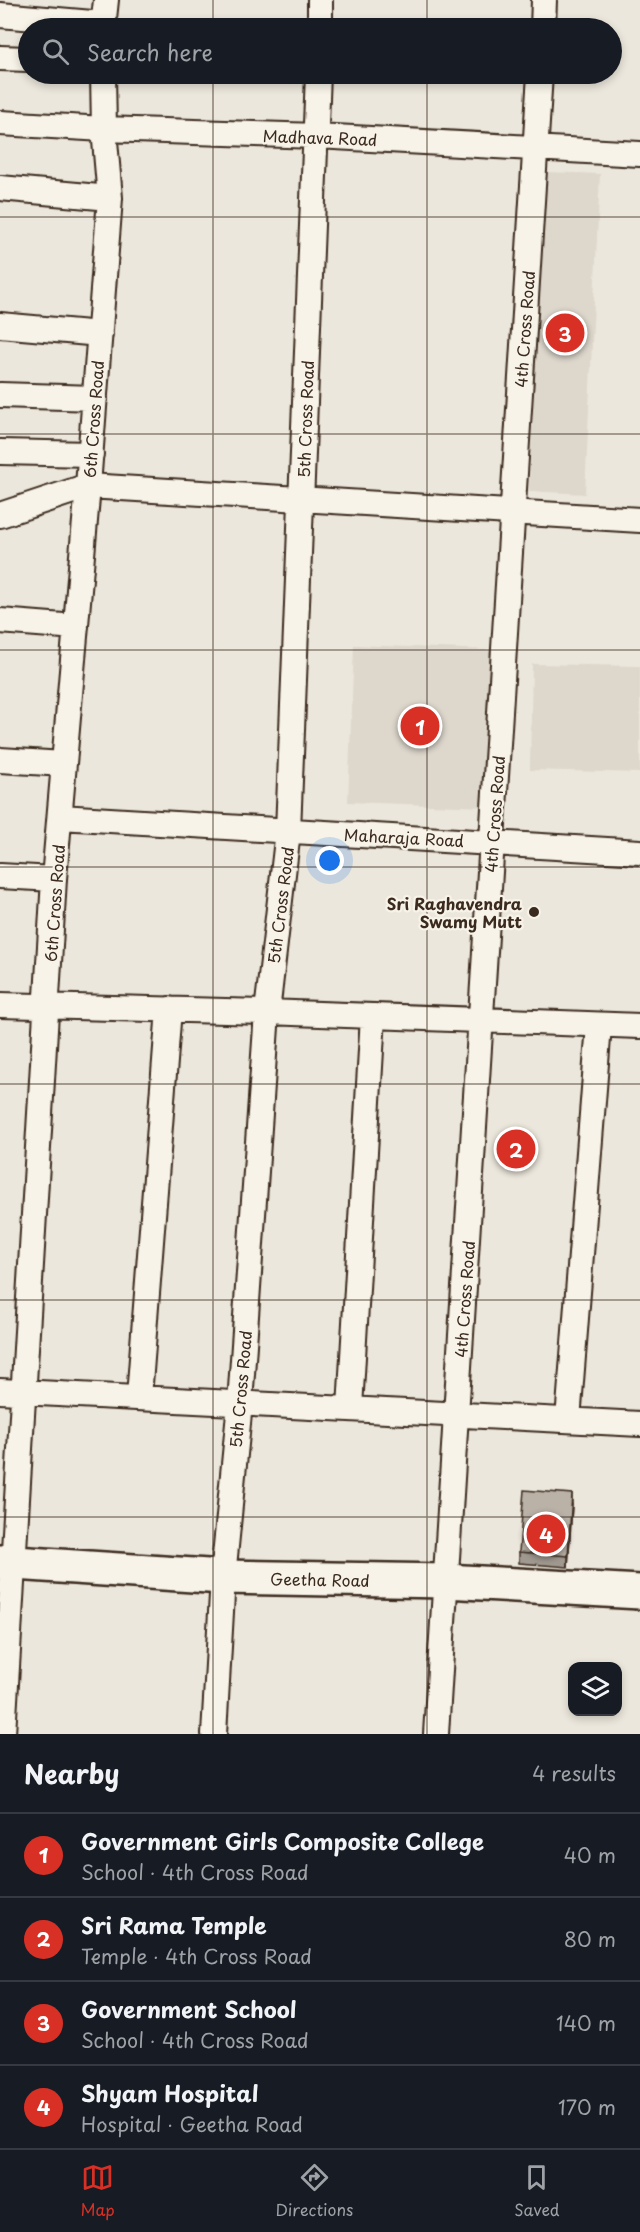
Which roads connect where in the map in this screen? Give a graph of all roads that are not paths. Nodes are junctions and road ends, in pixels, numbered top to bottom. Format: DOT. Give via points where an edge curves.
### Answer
graph roads {
  1 [pos="106,0"];
  2 [pos="320,0"];
  3 [pos="544,0"];
  4 [pos="0,15"];
  5 [pos="28,18"];
  6 [pos="104,18"];
  7 [pos="320,18"];
  8 [pos="543,18"];
  9 [pos="0,57"];
  10 [pos="18,58"];
  11 [pos="103,84"];
  12 [pos="318,84"];
  13 [pos="539,84"];
  14 [pos="0,123"];
  15 [pos="104,129"];
  16 [pos="317,136"];
  17 [pos="535,147"];
  18 [pos="640,154"];
  19 [pos="0,188"];
  20 [pos="110,198"];
  21 [pos="0,325"];
  22 [pos="100,334"];
  23 [pos="0,395"];
  24 [pos="95,398"];
  25 [pos="0,452"];
  26 [pos="91,454"];
  27 [pos="88,486"];
  28 [pos="302,500"];
  29 [pos="513,512"];
  30 [pos="0,515"];
  31 [pos="640,520"];
  32 [pos="0,621"];
  33 [pos="76,627"];
  34 [pos="0,760"];
  35 [pos="64,764"];
  36 [pos="60,817"];
  37 [pos="288,831"];
  38 [pos="492,842"];
  39 [pos="640,852"];
  40 [pos="0,876"];
  41 [pos="54,879"];
  42 [pos="0,1005"];
  43 [pos="47,1006"];
  44 [pos="169,1009"];
  45 [pos="267,1012"];
  46 [pos="373,1016"];
  47 [pos="481,1021"];
  48 [pos="599,1025"];
  49 [pos="640,1026"];
  50 [pos="0,1391"];
  51 [pos="24,1392"];
  52 [pos="139,1397"];
  53 [pos="240,1403"];
  54 [pos="350,1408"];
  55 [pos="456,1413"];
  56 [pos="568,1420"];
  57 [pos="640,1424"];
  58 [pos="7,1562"];
  59 [pos="223,1577"];
  60 [pos="446,1581"];
  61 [pos="640,1592"];
  62 [pos="3,1734"];
  63 [pos="214,1734"];
  64 [pos="436,1734"];
  1 -- 6 [label="street"];
  2 -- 7 [label="street"];
  3 -- 8 [label="street"];
  4 -- 5 [label="street"];
  9 -- 10 [label="street"];
  11 -- 15 [label="street, 6th Cross Road"];
  12 -- 16 [label="street, 5th Cross Road"];
  13 -- 17 [label="street, 4th Cross Road"];
  14 -- 15 [label="street, Madhava Road"];
  15 -- 16 [label="street, Madhava Road"];
  15 -- 20 [label="street, 6th Cross Road"];
  16 -- 17 [label="street, Madhava Road"];
  16 -- 28 [label="street, 5th Cross Road"];
  17 -- 18 [label="street, Madhava Road"];
  17 -- 29 [label="street, 4th Cross Road"];
  19 -- 20 [label="street"];
  20 -- 22 [label="street, 6th Cross Road"];
  21 -- 22 [label="street"];
  22 -- 24 [label="street, 6th Cross Road"];
  23 -- 24 [label="street"];
  24 -- 26 [label="street, 6th Cross Road"];
  25 -- 26 [label="street"];
  26 -- 27 [label="street, 6th Cross Road"];
  27 -- 28 [label="street"];
  27 -- 30 [label="street"];
  27 -- 33 [label="street, 6th Cross Road"];
  28 -- 29 [label="street"];
  28 -- 37 [label="street, 5th Cross Road"];
  29 -- 31 [label="street"];
  29 -- 38 [label="street, 4th Cross Road"];
  32 -- 33 [label="street"];
  33 -- 35 [label="street, 6th Cross Road"];
  34 -- 35 [label="street"];
  35 -- 36 [label="street, 6th Cross Road"];
  36 -- 37 [label="street, Maharaja Road"];
  36 -- 41 [label="street, 6th Cross Road"];
  37 -- 38 [label="street, Maharaja Road"];
  37 -- 45 [label="street, 5th Cross Road"];
  38 -- 39 [label="street, Maharaja Road"];
  38 -- 47 [label="street, 4th Cross Road"];
  40 -- 41 [label="street"];
  41 -- 43 [label="street, 6th Cross Road"];
  42 -- 43 [label="street"];
  43 -- 44 [label="street"];
  43 -- 51 [label="street, 6th Cross Road"];
  44 -- 45 [label="street"];
  44 -- 52 [label="street"];
  45 -- 46 [label="street"];
  45 -- 53 [label="street, 5th Cross Road"];
  46 -- 47 [label="street"];
  46 -- 54 [label="street"];
  47 -- 48 [label="street"];
  47 -- 55 [label="street, 4th Cross Road"];
  48 -- 49 [label="street"];
  48 -- 56 [label="street"];
  50 -- 51 [label="street"];
  51 -- 52 [label="street"];
  51 -- 58 [label="street, 6th Cross Road"];
  52 -- 53 [label="street"];
  53 -- 54 [label="street"];
  53 -- 59 [label="street, 5th Cross Road"];
  54 -- 55 [label="street"];
  55 -- 56 [label="street"];
  55 -- 60 [label="street, 4th Cross Road"];
  56 -- 57 [label="street"];
  58 -- 59 [label="main road, Geetha Road"];
  58 -- 62 [label="street, 6th Cross Road"];
  59 -- 60 [label="main road, Geetha Road"];
  59 -- 63 [label="street, 5th Cross Road"];
  60 -- 61 [label="main road, Geetha Road"];
  60 -- 64 [label="street, 4th Cross Road"];
}
